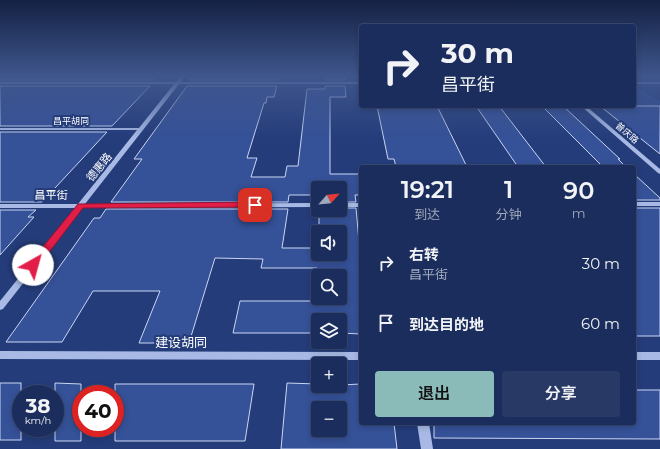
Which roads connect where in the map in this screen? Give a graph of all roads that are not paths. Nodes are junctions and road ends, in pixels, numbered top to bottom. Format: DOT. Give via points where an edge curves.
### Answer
graph roads {
  1 [pos="167,97"];
  2 [pos="585,108"];
  3 [pos="0,129"];
  4 [pos="141,129"];
  5 [pos="660,172"];
  6 [pos="636,204"];
  7 [pos="660,204"];
  8 [pos="81,205"];
  9 [pos="311,205"];
  10 [pos="347,205"];
  11 [pos="359,205"];
  12 [pos="0,206"];
  13 [pos="0,307"];
  14 [pos="0,355"];
  15 [pos="359,356"];
  16 [pos="636,356"];
  17 [pos="660,356"];
  18 [pos="423,425"];
  19 [pos="427,449"];
  1 -- 4 [label="street, 德惠路"];
  2 -- 5 [label="street, 普庆路"];
  3 -- 4 [label="street, 昌平胡同"];
  4 -- 8 [label="street, 德惠路"];
  6 -- 7 [label="street"];
  8 -- 9 [label="street, 昌平街"];
  8 -- 12 [label="street, 昌平街"];
  8 -- 13 [label="street, 德惠路"];
  10 -- 11 [label="street"];
  14 -- 15 [label="street, 建设胡同"];
  16 -- 17 [label="street"];
  18 -- 19 [label="street"];
}
